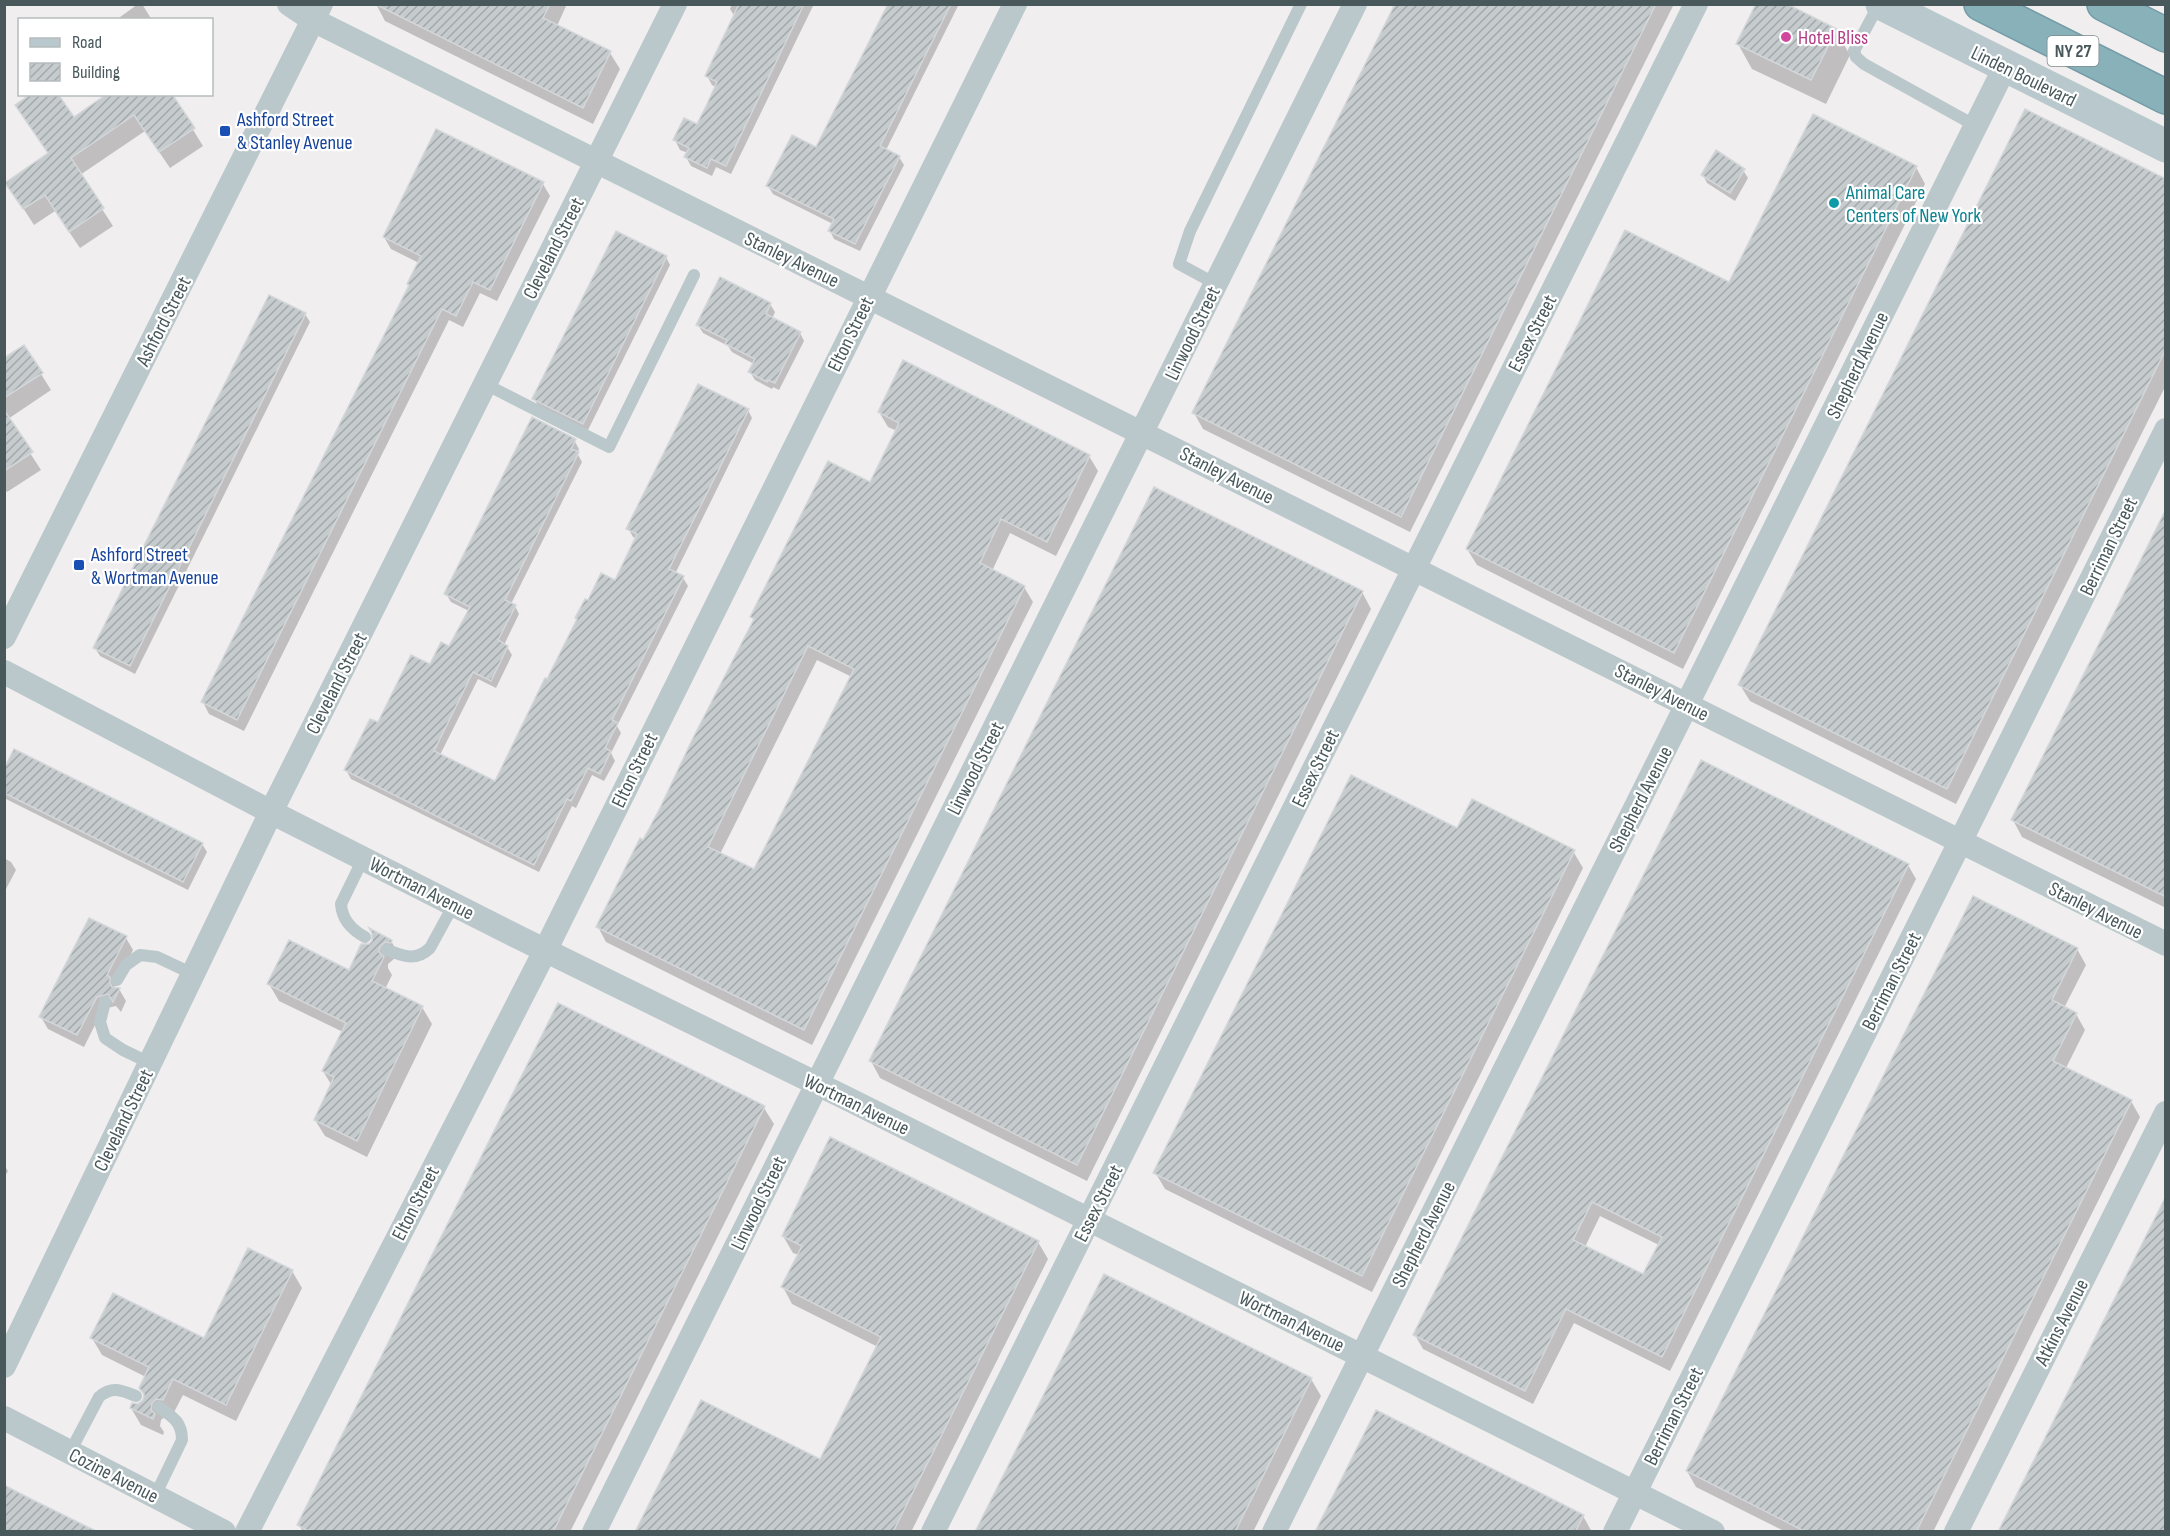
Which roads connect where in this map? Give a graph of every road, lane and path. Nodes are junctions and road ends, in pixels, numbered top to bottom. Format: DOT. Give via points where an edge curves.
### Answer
graph roads {
  1 [pos="289,4"];
  2 [pos="675,4"];
  3 [pos="1015,4"];
  4 [pos="1301,4"];
  5 [pos="1355,4"];
  6 [pos="1696,4"];
  7 [pos="1880,4"];
  8 [pos="1981,4"];
  9 [pos="2104,4"];
  10 [pos="317,12"];
  11 [pos="2166,35"];
  12 [pos="2005,67"];
  13 [pos="2121,75"];
  14 [pos="2166,97"];
  15 [pos="2166,110"];
  16 [pos="1976,126"];
  17 [pos="2166,146"];
  18 [pos="596,162"];
  19 [pos="694,275"];
  20 [pos="1216,284"];
  21 [pos="869,297"];
  22 [pos="485,384"];
  23 [pos="2166,430"];
  24 [pos="1142,433"];
  25 [pos="1414,569"];
  26 [pos="4,638"];
  27 [pos="4,672"];
  28 [pos="1687,705"];
  29 [pos="271,812"];
  30 [pos="1960,841"];
  31 [pos="363,859"];
  32 [pos="454,904"];
  33 [pos="365,937"];
  34 [pos="2166,945"];
  35 [pos="387,950"];
  36 [pos="545,951"];
  37 [pos="194,974"];
  38 [pos="117,980"];
  39 [pos="105,1002"];
  40 [pos="150,1063"];
  41 [pos="817,1084"];
  42 [pos="2166,1113"];
  43 [pos="1089,1220"];
  44 [pos="1362,1355"];
  45 [pos="4,1366"];
  46 [pos="136,1396"];
  47 [pos="159,1407"];
  48 [pos="4,1418"];
  49 [pos="70,1452"];
  50 [pos="1635,1492"];
  51 [pos="155,1496"];
  52 [pos="224,1532"];
  53 [pos="247,1532"];
  54 [pos="594,1532"];
  55 [pos="933,1532"];
  56 [pos="1274,1532"];
  57 [pos="1615,1532"];
  58 [pos="1713,1532"];
  59 [pos="1956,1532"];
  1 -- 10 [label="street, Stanley Avenue"];
  2 -- 18 [label="street, Cleveland Street"];
  3 -- 21 [label="street, Elton Street"];
  4 -- 20 [label="lane" via="1190,231 1179,264"];
  5 -- 20 [label="street, Linwood Street"];
  6 -- 25 [label="street, Essex Street"];
  7 -- 12 [label="street, Linden Boulevard"];
  7 -- 16 [label="lane" via="1854,51 1856,57"];
  8 -- 13 [label="highway, NY 27"];
  9 -- 11 [label="highway"];
  10 -- 18 [label="street, Stanley Avenue"];
  10 -- 26 [label="street, Ashford Street"];
  12 -- 16 [label="street, Shepherd Avenue"];
  12 -- 17 [label="street, Linden Boulevard"];
  13 -- 14 [label="highway, NY 27"];
  13 -- 15 [label="highway"];
  16 -- 28 [label="street, Shepherd Avenue"];
  18 -- 21 [label="street, Stanley Avenue"];
  18 -- 22 [label="street, Cleveland Street"];
  19 -- 22 [label="lane" via="609,447"];
  20 -- 24 [label="street, Linwood Street"];
  21 -- 24 [label="street, Stanley Avenue"];
  21 -- 36 [label="street, Elton Street"];
  22 -- 29 [label="street, Cleveland Street"];
  23 -- 30 [label="street, Berriman Street"];
  24 -- 25 [label="street, Stanley Avenue"];
  24 -- 41 [label="street, Linwood Street"];
  25 -- 28 [label="street, Stanley Avenue"];
  25 -- 43 [label="street, Essex Street"];
  27 -- 29 [label="street, Wortman Avenue"];
  28 -- 30 [label="street, Stanley Avenue"];
  28 -- 44 [label="street, Shepherd Avenue"];
  29 -- 31 [label="street, Wortman Avenue"];
  29 -- 37 [label="street, Cleveland Street"];
  30 -- 34 [label="street, Stanley Avenue"];
  30 -- 50 [label="street, Berriman Street"];
  31 -- 32 [label="street, Wortman Avenue"];
  31 -- 33 [label="lane" via="341,904 347,922"];
  32 -- 35 [label="lane" via="425,953 410,958"];
  32 -- 36 [label="street, Wortman Avenue"];
  36 -- 41 [label="street, Wortman Avenue"];
  36 -- 53 [label="street, Elton Street"];
  37 -- 38 [label="lane" via="158,957 140,955 126,965"];
  37 -- 40 [label="street, Cleveland Street"];
  39 -- 40 [label="lane" via="100,1022 105,1038"];
  40 -- 45 [label="street, Cleveland Street"];
  41 -- 43 [label="street, Wortman Avenue"];
  41 -- 54 [label="street, Linwood Street"];
  42 -- 59 [label="street, Atkins Avenue"];
  43 -- 44 [label="street, Wortman Avenue"];
  43 -- 55 [label="street, Essex Street"];
  44 -- 50 [label="street, Wortman Avenue"];
  44 -- 56 [label="street, Shepherd Avenue"];
  46 -- 49 [label="lane" via="118,1389 106,1391"];
  47 -- 51 [label="lane" via="178,1420 182,1440"];
  48 -- 49 [label="street, Cozine Avenue"];
  49 -- 51 [label="street, Cozine Avenue"];
  50 -- 57 [label="street, Berriman Street"];
  50 -- 58 [label="street, Wortman Avenue"];
  51 -- 52 [label="street, Cozine Avenue"];
}
